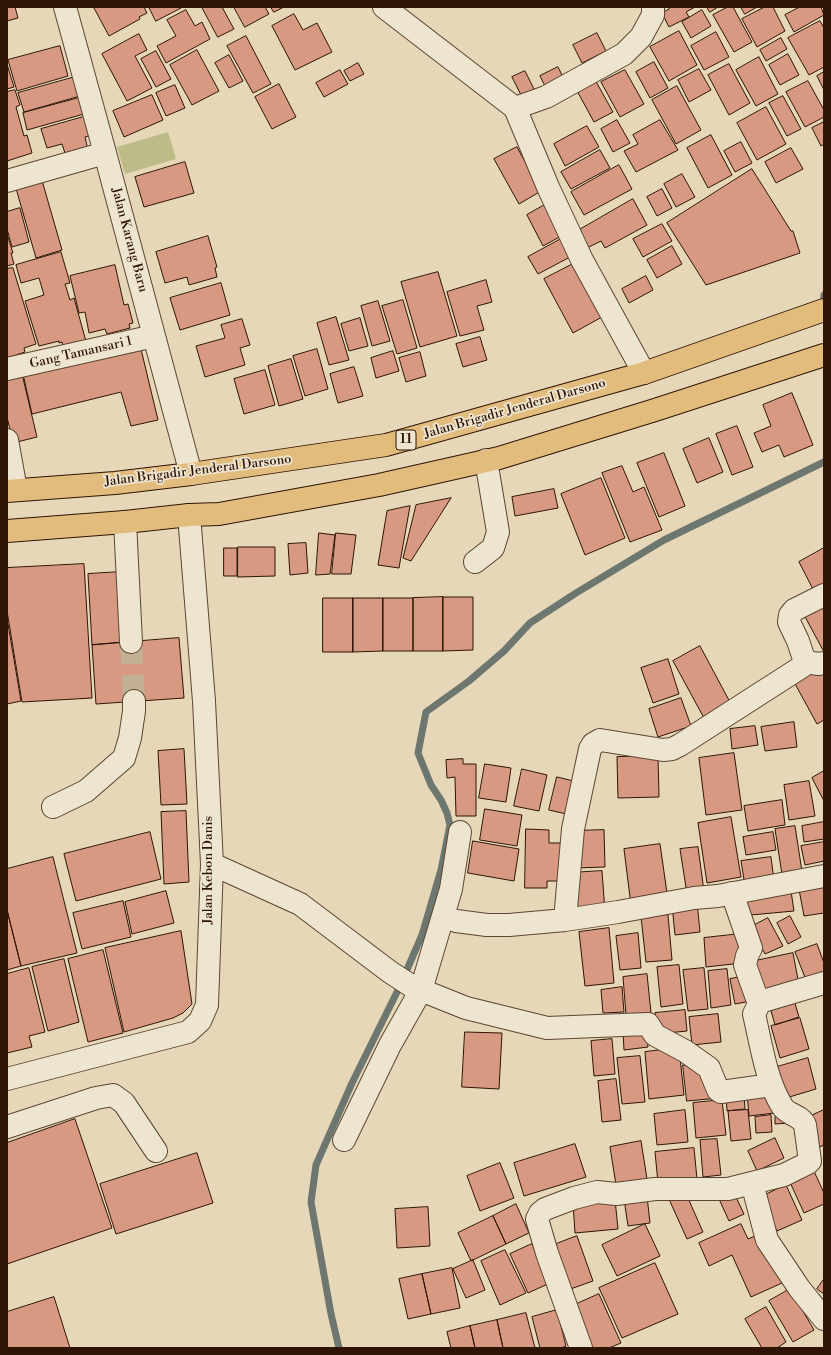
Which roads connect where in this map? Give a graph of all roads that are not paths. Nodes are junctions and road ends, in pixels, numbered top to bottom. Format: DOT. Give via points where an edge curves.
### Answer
graph roads {
  1 [pos="65,7"];
  2 [pos="384,7"];
  3 [pos="653,7"];
  4 [pos="515,108"];
  5 [pos="106,153"];
  6 [pos="7,181"];
  7 [pos="824,310"];
  8 [pos="154,336"];
  9 [pos="824,355"];
  10 [pos="7,369"];
  11 [pos="644,373"];
  12 [pos="7,440"];
  13 [pos="486,460"];
  14 [pos="191,474"];
  15 [pos="12,491"];
  16 [pos="189,515"];
  17 [pos="125,522"];
  18 [pos="7,531"];
  19 [pos="475,562"];
  20 [pos="824,595"];
  21 [pos="130,642"];
  22 [pos="814,662"];
  23 [pos="134,701"];
  24 [pos="53,807"];
  25 [pos="460,832"];
  26 [pos="212,864"];
  27 [pos="824,876"];
  28 [pos="732,893"];
  29 [pos="442,917"];
  30 [pos="565,920"];
  31 [pos="824,983"];
  32 [pos="417,988"];
  33 [pos="759,1004"];
  34 [pos="7,1079"];
  35 [pos="772,1085"];
  36 [pos="7,1127"];
  37 [pos="344,1140"];
  38 [pos="156,1151"];
  39 [pos="752,1184"];
  40 [pos="824,1319"];
  41 [pos="581,1348"];
  1 -- 5 [label="street, Jalan Karang Baru"];
  2 -- 4 [label="street"];
  3 -- 4 [label="street" via="653,15 641,37 624,54 546,97"];
  4 -- 11 [label="street" via="582,260"];
  5 -- 6 [label="street"];
  5 -- 8 [label="street, Jalan Karang Baru"];
  7 -- 11 [label="highway, Jalan Brigadir Jenderal Darsono / 11"];
  8 -- 10 [label="street, Gang Tamansari 1"];
  8 -- 14 [label="street, Jalan Karang Baru"];
  9 -- 13 [label="highway" via="655,410"];
  11 -- 14 [label="highway, Jalan Brigadir Jenderal Darsono / 11" via="386,445"];
  12 -- 15 [label="street"];
  13 -- 16 [label="highway" via="379,486 219,514"];
  13 -- 19 [label="street" via="498,532 493,548"];
  14 -- 15 [label="highway, Jalan Brigadir Jenderal Darsono / 11"];
  16 -- 17 [label="highway"];
  16 -- 26 [label="street, Jalan Kebon Danis" via="204,701"];
  17 -- 18 [label="highway"];
  17 -- 21 [label="street"];
  20 -- 22 [label="street" via="794,610 790,615 789,622 798,641"];
  22 -- 30 [label="street" via="676,747 663,750 600,740 593,744 573,829"];
  23 -- 24 [label="street" via="130,738 124,758 86,791"];
  25 -- 29 [label="street" via="451,889"];
  26 -- 32 [label="street" via="300,904 390,972"];
  26 -- 34 [label="street, Jalan Kebon Danis" via="207,1005 200,1021 188,1032"];
  27 -- 28 [label="street"];
  28 -- 30 [label="street"];
  28 -- 33 [label="street" via="751,948 745,965"];
  29 -- 30 [label="street" via="456,921 509,925"];
  29 -- 32 [label="street"];
  31 -- 33 [label="street"];
  32 -- 35 [label="street" via="466,1008 547,1028 648,1024 655,1035 709,1068 721,1092"];
  32 -- 37 [label="street"];
  33 -- 35 [label="street" via="754,1014"];
  35 -- 39 [label="street" via="784,1109 803,1120 810,1161 784,1175"];
  36 -- 38 [label="street" via="112,1095 124,1103"];
  39 -- 40 [label="street" via="767,1240 799,1288"];
  39 -- 41 [label="street" via="728,1189 654,1190 616,1194 597,1192 574,1198 540,1213 537,1219 547,1253"];
}
